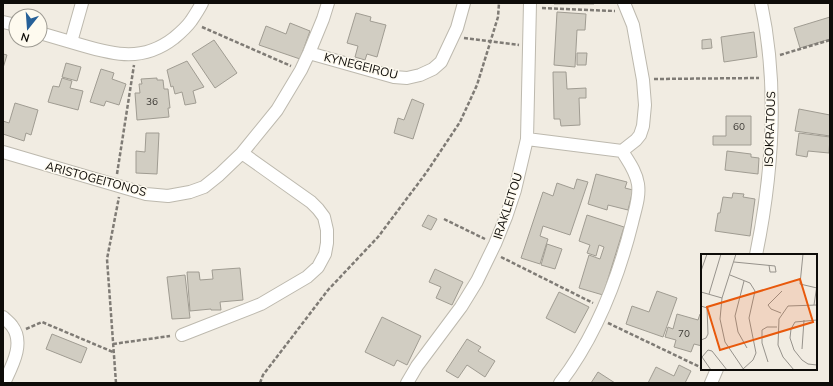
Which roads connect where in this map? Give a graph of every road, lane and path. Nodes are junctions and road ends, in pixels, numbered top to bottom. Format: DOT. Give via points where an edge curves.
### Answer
graph roads {
  1 [pos="82,3"];
  2 [pos="202,3"];
  3 [pos="328,3"];
  4 [pos="464,3"];
  5 [pos="499,3"];
  6 [pos="761,3"];
  7 [pos="530,5"];
  8 [pos="626,7"];
  9 [pos="191,22"];
  10 [pos="48,35"];
  11 [pos="453,37"];
  12 [pos="830,40"];
  13 [pos="71,42"];
  14 [pos="490,42"];
  15 [pos="529,46"];
  16 [pos="309,53"];
  17 [pos="136,54"];
  18 [pos="770,58"];
  19 [pos="301,70"];
  20 [pos="772,78"];
  21 [pos="643,80"];
  22 [pos="527,139"];
  23 [pos="622,151"];
  24 [pos="3,152"];
  25 [pos="242,153"];
  26 [pos="118,186"];
  27 [pos="444,219"];
  28 [pos="494,248"];
  29 [pos="756,254"];
  30 [pos="601,314"];
  31 [pos="3,318"];
  32 [pos="16,333"];
  33 [pos="182,334"];
  34 [pos="113,344"];
  35 [pos="113,352"];
  36 [pos="701,367"];
  37 [pos="717,370"];
  38 [pos="4,383"];
  39 [pos="116,383"];
  40 [pos="260,383"];
  41 [pos="408,383"];
  42 [pos="560,383"];
  43 [pos="711,383"];
  1 -- 13 [label="street"];
  2 -- 9 [label="street"];
  3 -- 16 [label="street, ARISTOGEITONOS"];
  4 -- 11 [label="street, KYNEGEIROU"];
  5 -- 14 [label="path" via="498,17"];
  6 -- 18 [label="street, ISOKRATOUS"];
  7 -- 8 [label="path"];
  7 -- 15 [label="street, IRAKLEITOU"];
  8 -- 21 [label="street" via="633,25"];
  9 -- 17 [label="street" via="162,46"];
  9 -- 19 [label="path"];
  10 -- 13 [label="street"];
  11 -- 14 [label="path"];
  11 -- 16 [label="street, KYNEGEIROU" via="441,62 433,69 408,78 394,77"];
  12 -- 18 [label="path"];
  13 -- 17 [label="street" via="115,54"];
  14 -- 15 [label="path"];
  14 -- 40 [label="path" via="478,86 460,122 378,237 328,290 263,375"];
  15 -- 22 [label="street, IRAKLEITOU"];
  16 -- 19 [label="street, ARISTOGEITONOS"];
  17 -- 26 [label="path"];
  18 -- 20 [label="street, ISOKRATOUS"];
  19 -- 25 [label="street, ARISTOGEITONOS" via="277,110"];
  20 -- 21 [label="path"];
  20 -- 29 [label="street, ISOKRATOUS" via="768,186"];
  21 -- 23 [label="street" via="644,126 636,140"];
  22 -- 23 [label="street"];
  22 -- 28 [label="street, IRAKLEITOU" via="515,190"];
  23 -- 30 [label="street" via="637,178 638,196 626,246"];
  24 -- 26 [label="street, ARISTOGEITONOS"];
  25 -- 26 [label="street, ARISTOGEITONOS" via="204,187 190,192 168,196 146,194"];
  25 -- 33 [label="street" via="318,209 324,217 327,230 325,254 318,267 307,277 261,304"];
  26 -- 34 [label="path" via="107,260"];
  27 -- 28 [label="path"];
  28 -- 30 [label="path"];
  28 -- 41 [label="street, IRAKLEITOU" via="462,307 416,366"];
  30 -- 36 [label="path"];
  30 -- 42 [label="street"];
  31 -- 32 [label="street" via="12,325"];
  32 -- 35 [label="path" via="42,322"];
  32 -- 38 [label="street" via="18,344"];
  33 -- 34 [label="path"];
  34 -- 35 [label="path"];
  35 -- 39 [label="path"];
  37 -- 43 [label="street"];
}
